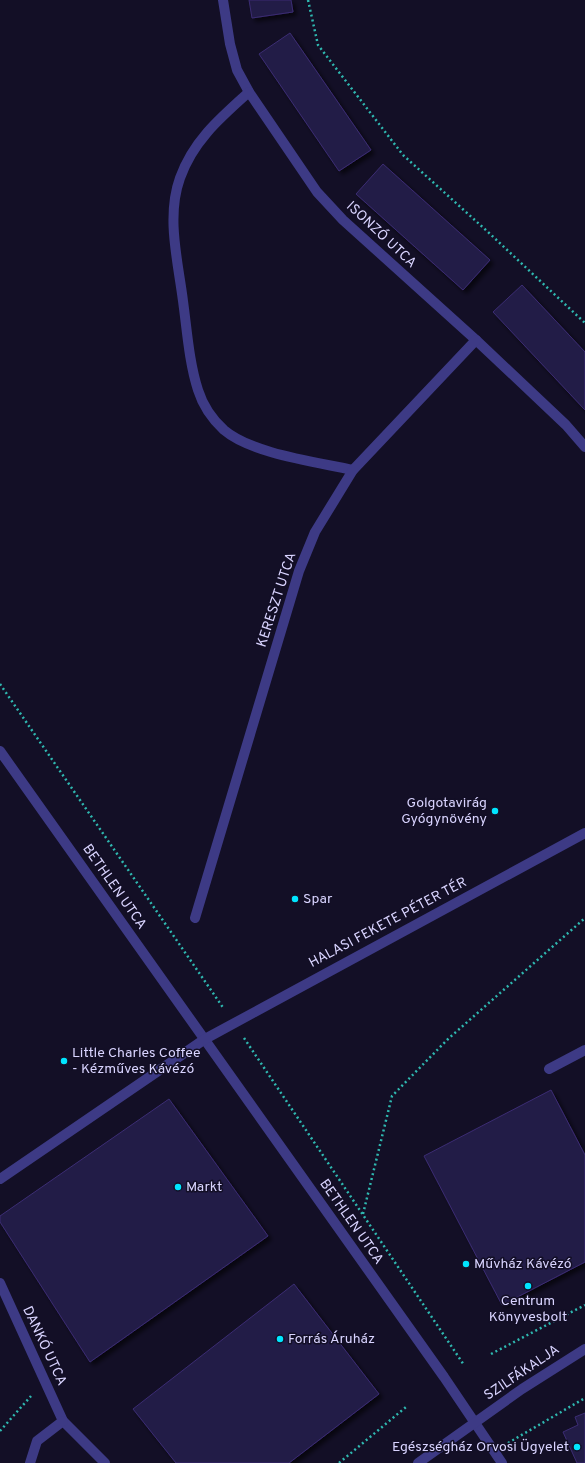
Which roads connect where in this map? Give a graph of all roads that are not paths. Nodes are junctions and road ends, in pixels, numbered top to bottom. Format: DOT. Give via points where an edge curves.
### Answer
graph roads {
  1 [pos="223,0"];
  2 [pos="249,92"];
  3 [pos="476,340"];
  4 [pos="585,447"];
  5 [pos="353,470"];
  6 [pos="0,751"];
  7 [pos="585,833"];
  8 [pos="195,918"];
  9 [pos="204,1039"];
  10 [pos="585,1050"];
  11 [pos="549,1069"];
  12 [pos="0,1179"];
  13 [pos="0,1283"];
  14 [pos="585,1348"];
  15 [pos="63,1421"];
  16 [pos="475,1422"];
  17 [pos="30,1463"];
  18 [pos="105,1463"];
  19 [pos="418,1463"];
  20 [pos="502,1463"];
  1 -- 2 [label="street, ISONZÓ UTCA" via="237,70"];
  2 -- 3 [label="street, ISONZÓ UTCA" via="317,192 343,220"];
  2 -- 5 [label="street" via="210,127 190,155 175,199 173,224 189,347 198,390 208,412 225,431 243,441 273,452"];
  3 -- 4 [label="street, ISONZÓ UTCA" via="566,425"];
  3 -- 5 [label="street, KERESZT UTCA"];
  5 -- 8 [label="street, KERESZT UTCA" via="316,532 299,571"];
  6 -- 9 [label="street, BETHLEN UTCA"];
  7 -- 9 [label="street, HALASI FEKETE PÉTER TÉR"];
  9 -- 12 [label="street"];
  9 -- 16 [label="street, BETHLEN UTCA"];
  10 -- 11 [label="street"];
  13 -- 15 [label="street, DANKÓ UTCA"];
  14 -- 16 [label="street, SZILFÁKALJA"];
  15 -- 17 [label="street" via="37,1442"];
  15 -- 18 [label="street, DANKÓ UTCA"];
  16 -- 19 [label="street, SZILFÁKALJA"];
  16 -- 20 [label="street, BETHLEN UTCA"];
}
